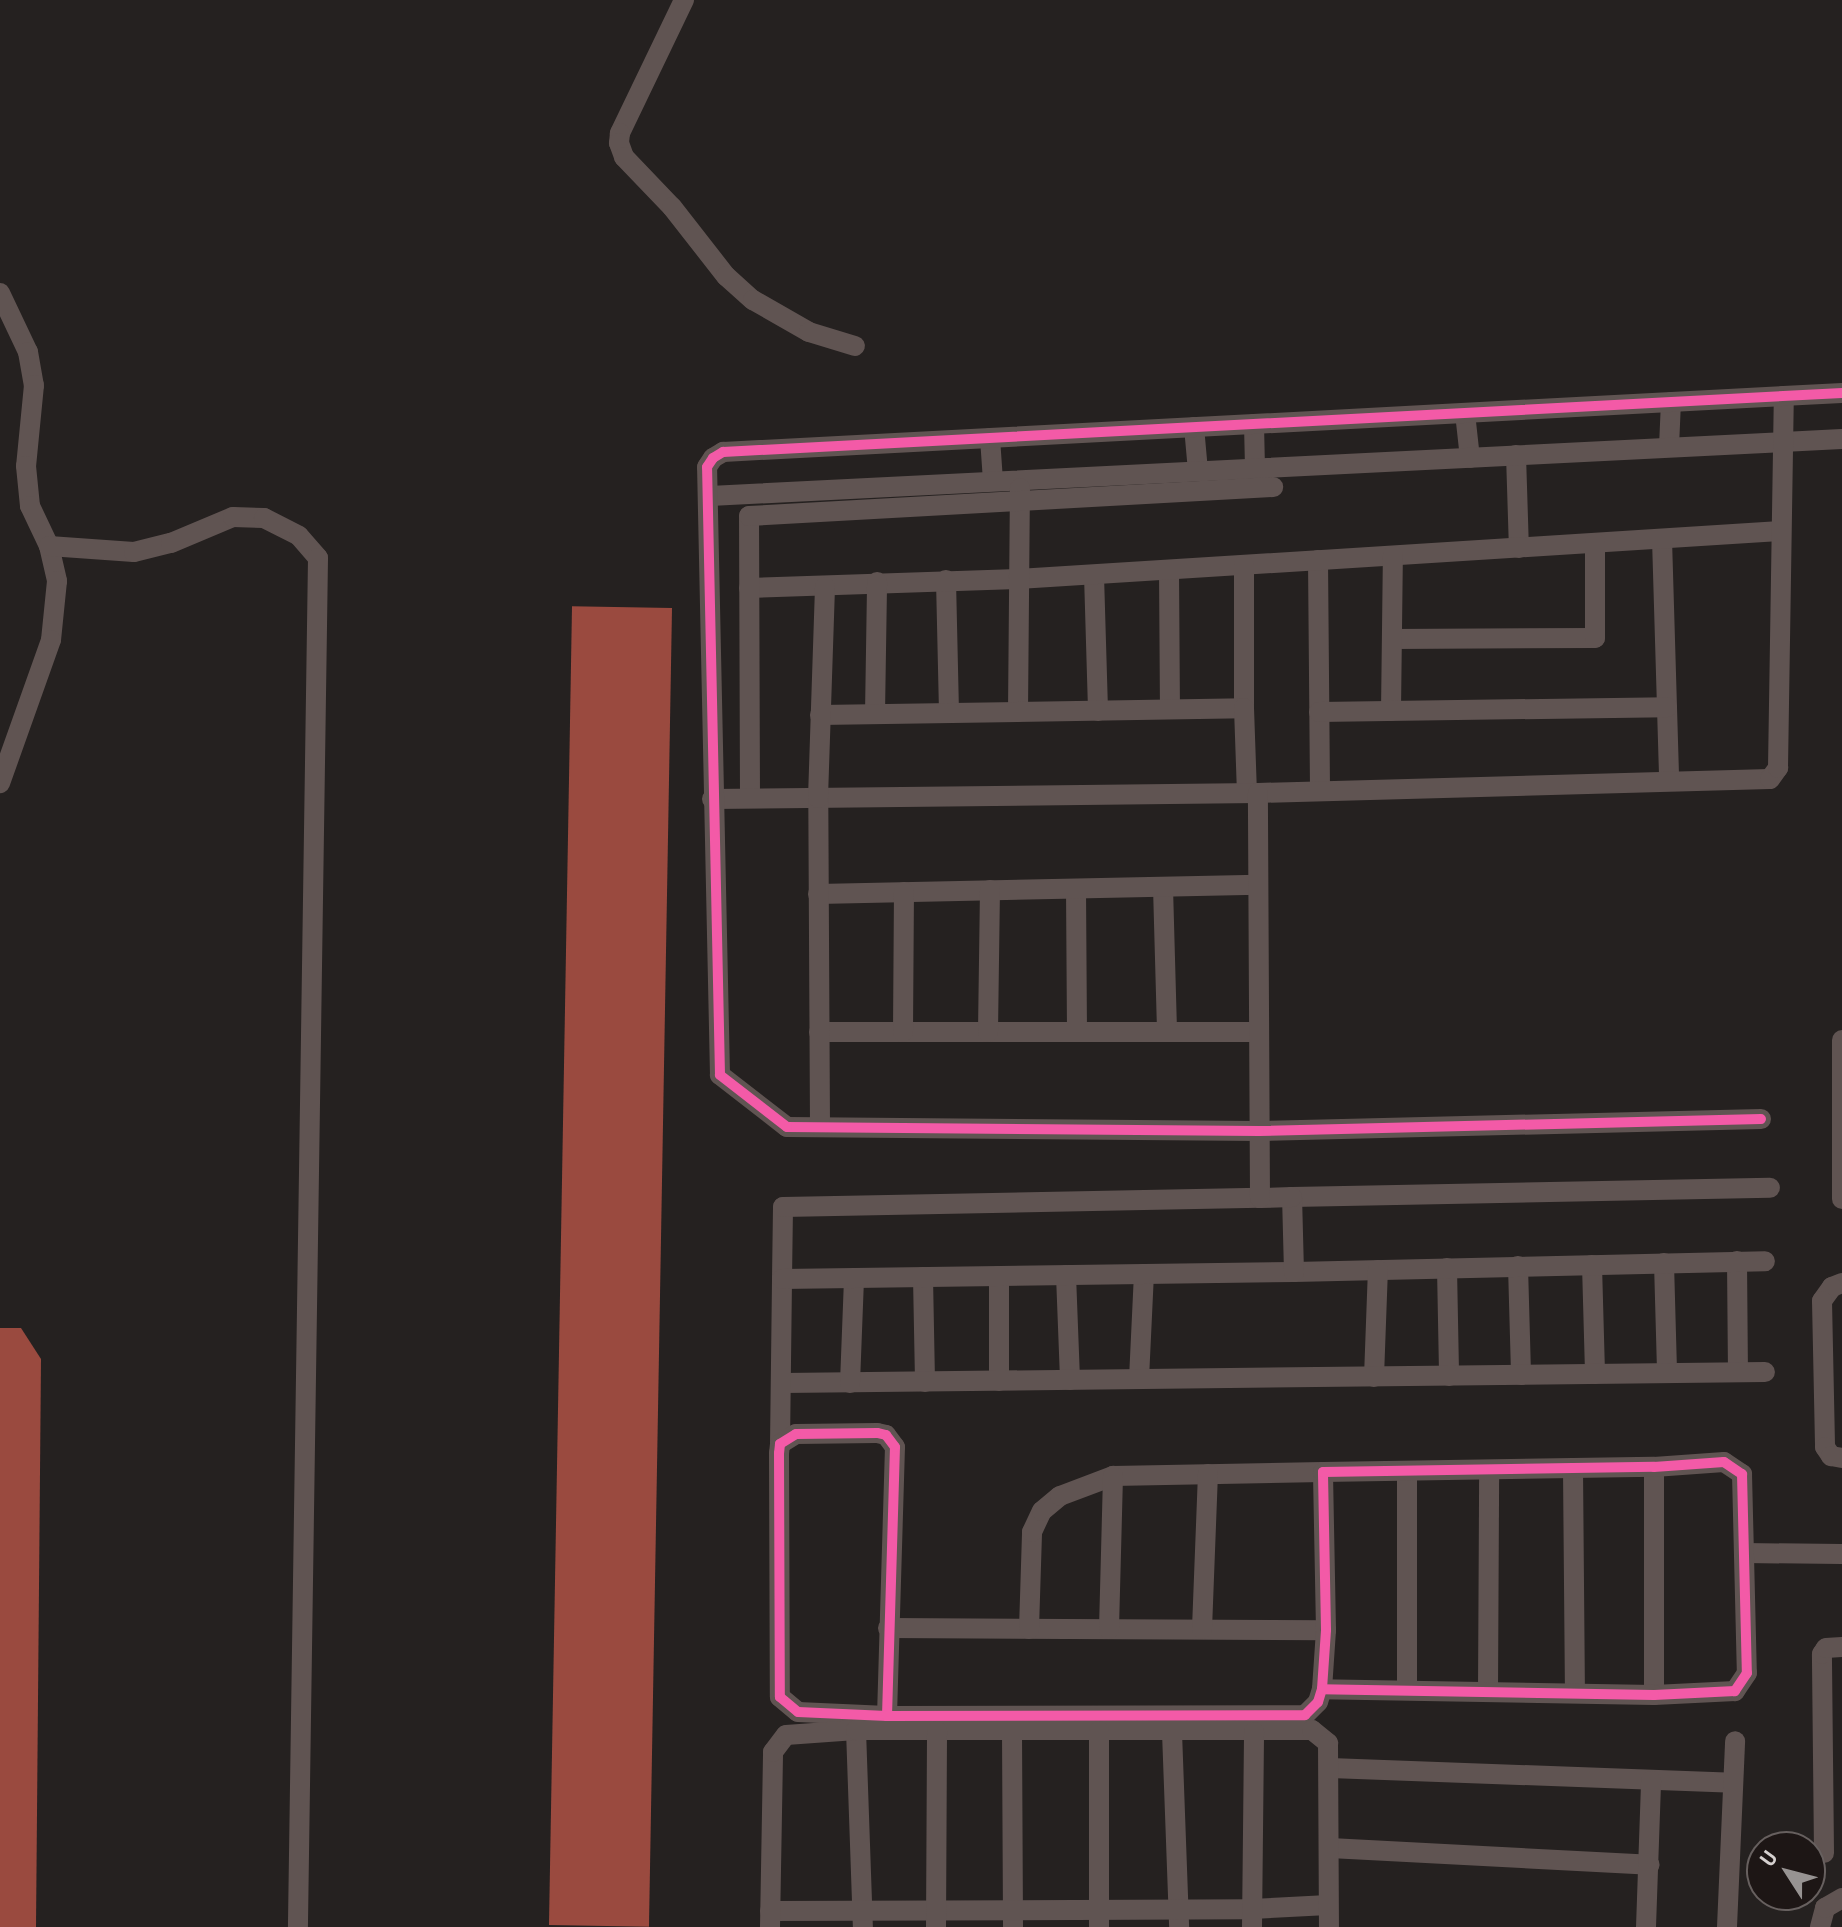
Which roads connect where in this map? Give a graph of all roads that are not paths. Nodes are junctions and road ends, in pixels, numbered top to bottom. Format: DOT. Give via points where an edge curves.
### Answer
graph roads {
  1 [pos="684,0"];
  2 [pos="0,293"];
  3 [pos="855,346"];
  4 [pos="1842,393"];
  5 [pos="1784,396"];
  6 [pos="1671,402"];
  7 [pos="1465,413"];
  8 [pos="1254,424"];
  9 [pos="1194,427"];
  10 [pos="990,438"];
  11 [pos="1842,439"];
  12 [pos="1781,442"];
  13 [pos="1669,447"];
  14 [pos="1516,455"];
  15 [pos="1470,458"];
  16 [pos="1255,468"];
  17 [pos="1198,471"];
  18 [pos="993,481"];
  19 [pos="1273,487"];
  20 [pos="1020,490"];
  21 [pos="710,496"];
  22 [pos="1780,531"];
  23 [pos="1662,539"];
  24 [pos="1595,543"];
  25 [pos="49,546"];
  26 [pos="1519,548"];
  27 [pos="1393,556"];
  28 [pos="1318,560"];
  29 [pos="1244,565"];
  30 [pos="1169,570"];
  31 [pos="1094,575"];
  32 [pos="1018,579"];
  33 [pos="946,580"];
  34 [pos="877,582"];
  35 [pos="825,587"];
  36 [pos="749,588"];
  37 [pos="1392,639"];
  38 [pos="1667,707"];
  39 [pos="1244,708"];
  40 [pos="1170,709"];
  41 [pos="1098,711"];
  42 [pos="1391,711"];
  43 [pos="1018,712"];
  44 [pos="1319,712"];
  45 [pos="949,713"];
  46 [pos="875,714"];
  47 [pos="820,715"];
  48 [pos="1669,781"];
  49 [pos="0,783"];
  50 [pos="1320,791"];
  51 [pos="1252,793"];
  52 [pos="750,798"];
  53 [pos="818,798"];
  54 [pos="712,799"];
  55 [pos="1258,885"];
  56 [pos="1163,887"];
  57 [pos="1076,889"];
  58 [pos="990,890"];
  59 [pos="904,892"];
  60 [pos="818,894"];
  61 [pos="819,1032"];
  62 [pos="903,1032"];
  63 [pos="988,1032"];
  64 [pos="1077,1032"];
  65 [pos="1167,1032"];
  66 [pos="1257,1032"];
  67 [pos="1842,1042"];
  68 [pos="1761,1119"];
  69 [pos="820,1127"];
  70 [pos="1841,1127"];
  71 [pos="1259,1131"];
  72 [pos="1770,1188"];
  73 [pos="1292,1197"];
  74 [pos="1260,1198"];
  75 [pos="1842,1199"];
  76 [pos="1737,1261"];
  77 [pos="1765,1261"];
  78 [pos="1664,1263"];
  79 [pos="1592,1265"];
  80 [pos="1518,1266"];
  81 [pos="1447,1268"];
  82 [pos="1378,1270"];
  83 [pos="1294,1272"];
  84 [pos="1144,1274"];
  85 [pos="1066,1275"];
  86 [pos="999,1276"];
  87 [pos="923,1277"];
  88 [pos="854,1278"];
  89 [pos="782,1279"];
  90 [pos="1842,1283"];
  91 [pos="1738,1372"];
  92 [pos="1765,1372"];
  93 [pos="1667,1373"];
  94 [pos="1595,1374"];
  95 [pos="1521,1375"];
  96 [pos="1449,1376"];
  97 [pos="1374,1377"];
  98 [pos="1139,1379"];
  99 [pos="1070,1380"];
  100 [pos="999,1381"];
  101 [pos="925,1382"];
  102 [pos="783,1383"];
  103 [pos="850,1383"];
  104 [pos="780,1444"];
  105 [pos="1842,1458"];
  106 [pos="1654,1467"];
  107 [pos="1573,1469"];
  108 [pos="1489,1470"];
  109 [pos="1407,1471"];
  110 [pos="1323,1472"];
  111 [pos="1208,1474"];
  112 [pos="1113,1476"];
  113 [pos="1744,1553"];
  114 [pos="1842,1554"];
  115 [pos="888,1628"];
  116 [pos="1029,1629"];
  117 [pos="1109,1629"];
  118 [pos="1202,1629"];
  119 [pos="1326,1630"];
  120 [pos="1842,1647"];
  121 [pos="1322,1689"];
  122 [pos="1407,1690"];
  123 [pos="1488,1692"];
  124 [pos="1575,1693"];
  125 [pos="1654,1695"];
  126 [pos="887,1716"];
  127 [pos="856,1730"];
  128 [pos="937,1731"];
  129 [pos="1012,1731"];
  130 [pos="1099,1731"];
  131 [pos="1172,1732"];
  132 [pos="1254,1732"];
  133 [pos="1735,1741"];
  134 [pos="1330,1768"];
  135 [pos="1651,1781"];
  136 [pos="1733,1783"];
  137 [pos="1833,1821"];
  138 [pos="1826,1846"];
  139 [pos="1330,1848"];
  140 [pos="1650,1865"];
  141 [pos="1842,1898"];
  142 [pos="1328,1905"];
  143 [pos="1013,1918"];
  144 [pos="1099,1918"];
  145 [pos="1178,1918"];
  146 [pos="1252,1918"];
  147 [pos="770,1919"];
  148 [pos="864,1919"];
  149 [pos="936,1919"];
  150 [pos="298,1927"];
  151 [pos="1329,1927"];
  152 [pos="1646,1927"];
  153 [pos="1727,1927"];
  154 [pos="1820,1927"];
  1 -- 3 [label="street" via="620,133 624,157 753,300 809,332"];
  2 -- 25 [label="street" via="28,352 32,374 27,486 30,506"];
  4 -- 5 [label="street"];
  5 -- 6 [label="street"];
  5 -- 12 [label="street"];
  6 -- 7 [label="street"];
  6 -- 13 [label="street"];
  7 -- 8 [label="street"];
  7 -- 15 [label="street"];
  8 -- 9 [label="street"];
  8 -- 16 [label="street"];
  9 -- 10 [label="street"];
  9 -- 17 [label="street"];
  10 -- 18 [label="street"];
  10 -- 21 [label="street" via="723,452 707,467"];
  11 -- 12 [label="street"];
  12 -- 13 [label="street"];
  12 -- 22 [label="street"];
  13 -- 14 [label="street"];
  14 -- 15 [label="street"];
  14 -- 26 [label="street"];
  15 -- 16 [label="street"];
  16 -- 17 [label="street"];
  17 -- 20 [label="street"];
  18 -- 20 [label="street"];
  18 -- 21 [label="street"];
  19 -- 20 [label="street"];
  20 -- 32 [label="street"];
  20 -- 36 [label="street" via="749,516"];
  21 -- 54 [label="street"];
  22 -- 23 [label="street"];
  22 -- 48 [label="street" via="1775,775"];
  23 -- 24 [label="street"];
  23 -- 38 [label="street"];
  24 -- 26 [label="street"];
  24 -- 37 [label="street" via="1595,638"];
  25 -- 49 [label="street" via="57,581 51,640"];
  25 -- 150 [label="street" via="134,552 233,517 264,518 299,536 318,558"];
  26 -- 27 [label="street"];
  27 -- 28 [label="street"];
  27 -- 37 [label="street"];
  28 -- 29 [label="street"];
  28 -- 44 [label="street"];
  29 -- 30 [label="street"];
  29 -- 39 [label="street"];
  30 -- 31 [label="street"];
  30 -- 40 [label="street"];
  31 -- 32 [label="street"];
  31 -- 41 [label="street"];
  32 -- 33 [label="street"];
  32 -- 43 [label="street"];
  33 -- 34 [label="street"];
  33 -- 45 [label="street"];
  34 -- 35 [label="street"];
  34 -- 46 [label="street"];
  35 -- 36 [label="street"];
  35 -- 47 [label="street"];
  36 -- 52 [label="street"];
  37 -- 42 [label="street"];
  38 -- 42 [label="street"];
  38 -- 48 [label="street"];
  39 -- 40 [label="street"];
  39 -- 51 [label="street"];
  40 -- 41 [label="street"];
  41 -- 43 [label="street"];
  42 -- 44 [label="street"];
  43 -- 45 [label="street"];
  44 -- 50 [label="street"];
  45 -- 46 [label="street"];
  46 -- 47 [label="street"];
  47 -- 53 [label="street"];
  48 -- 50 [label="street"];
  50 -- 51 [label="street"];
  51 -- 53 [label="street"];
  51 -- 55 [label="street"];
  52 -- 53 [label="street"];
  52 -- 54 [label="street"];
  53 -- 60 [label="street"];
  54 -- 69 [label="street" via="720,1075 787,1127"];
  55 -- 56 [label="street"];
  55 -- 66 [label="street"];
  56 -- 57 [label="street"];
  56 -- 65 [label="street"];
  57 -- 58 [label="street"];
  57 -- 64 [label="street"];
  58 -- 59 [label="street"];
  58 -- 63 [label="street"];
  59 -- 60 [label="street"];
  59 -- 62 [label="street"];
  60 -- 61 [label="street"];
  61 -- 62 [label="street"];
  61 -- 69 [label="street"];
  62 -- 63 [label="street"];
  63 -- 64 [label="street"];
  64 -- 65 [label="street"];
  65 -- 66 [label="street"];
  66 -- 71 [label="street"];
  67 -- 70 [label="street"];
  68 -- 71 [label="street"];
  69 -- 71 [label="street"];
  70 -- 75 [label="street"];
  71 -- 74 [label="street"];
  72 -- 73 [label="street"];
  73 -- 74 [label="street"];
  73 -- 83 [label="street"];
  74 -- 89 [label="street" via="783,1207"];
  76 -- 77 [label="street"];
  76 -- 78 [label="street"];
  76 -- 91 [label="street"];
  78 -- 79 [label="street"];
  78 -- 93 [label="street"];
  79 -- 80 [label="street"];
  79 -- 94 [label="street"];
  80 -- 81 [label="street"];
  80 -- 95 [label="street"];
  81 -- 82 [label="street"];
  81 -- 96 [label="street"];
  82 -- 83 [label="street"];
  82 -- 97 [label="street"];
  83 -- 84 [label="street"];
  84 -- 85 [label="street"];
  84 -- 98 [label="street"];
  85 -- 86 [label="street"];
  85 -- 99 [label="street"];
  86 -- 87 [label="street"];
  86 -- 100 [label="street"];
  87 -- 88 [label="street"];
  87 -- 101 [label="street"];
  88 -- 89 [label="street"];
  88 -- 103 [label="street"];
  89 -- 102 [label="street"];
  90 -- 105 [label="street" via="1822,1301 1825,1447 1831,1456"];
  91 -- 92 [label="street"];
  91 -- 93 [label="street"];
  93 -- 94 [label="street"];
  94 -- 95 [label="street"];
  95 -- 96 [label="street"];
  96 -- 97 [label="street"];
  97 -- 98 [label="street"];
  98 -- 99 [label="street"];
  99 -- 100 [label="street"];
  100 -- 101 [label="street"];
  101 -- 103 [label="street"];
  102 -- 103 [label="street"];
  102 -- 104 [label="street"];
  104 -- 115 [label="street" via="796,1434 877,1433 891,1439 896,1460"];
  104 -- 126 [label="street" via="780,1697 798,1712"];
  106 -- 107 [label="street"];
  106 -- 113 [label="street" via="1724,1462 1738,1470 1745,1479"];
  106 -- 125 [label="street"];
  107 -- 108 [label="street"];
  107 -- 124 [label="street"];
  108 -- 109 [label="street"];
  108 -- 123 [label="street"];
  109 -- 110 [label="street"];
  109 -- 122 [label="street"];
  110 -- 111 [label="street"];
  110 -- 119 [label="street"];
  111 -- 112 [label="street"];
  111 -- 118 [label="street"];
  112 -- 116 [label="street" via="1060,1496 1036,1518"];
  112 -- 117 [label="street"];
  113 -- 114 [label="street"];
  113 -- 125 [label="street" via="1744,1681 1728,1693"];
  115 -- 116 [label="street"];
  115 -- 126 [label="street"];
  116 -- 117 [label="street"];
  117 -- 118 [label="street"];
  118 -- 119 [label="street"];
  119 -- 121 [label="street"];
  120 -- 137 [label="street" via="1826,1648 1822,1654"];
  121 -- 122 [label="street"];
  121 -- 126 [label="street" via="1314,1709 1295,1718"];
  122 -- 123 [label="street"];
  123 -- 124 [label="street"];
  124 -- 125 [label="street"];
  127 -- 128 [label="street"];
  127 -- 147 [label="street" via="795,1732 775,1744"];
  127 -- 148 [label="street"];
  128 -- 129 [label="street"];
  128 -- 149 [label="street"];
  129 -- 130 [label="street"];
  129 -- 143 [label="street"];
  130 -- 131 [label="street"];
  130 -- 144 [label="street"];
  131 -- 132 [label="street"];
  131 -- 145 [label="street"];
  132 -- 134 [label="street" via="1319,1733 1328,1743"];
  132 -- 146 [label="street"];
  133 -- 136 [label="street"];
  134 -- 135 [label="street"];
  134 -- 139 [label="street"];
  135 -- 136 [label="street"];
  135 -- 140 [label="street"];
  136 -- 153 [label="street"];
  137 -- 138 [label="street"];
  139 -- 140 [label="street"];
  139 -- 142 [label="street"];
  140 -- 152 [label="street"];
  141 -- 154 [label="street" via="1825,1908"];
  142 -- 146 [label="street"];
  142 -- 151 [label="street"];
  143 -- 144 [label="street"];
  143 -- 149 [label="street"];
  144 -- 145 [label="street"];
  145 -- 146 [label="street"];
  147 -- 148 [label="street"];
  148 -- 149 [label="street"];
}
